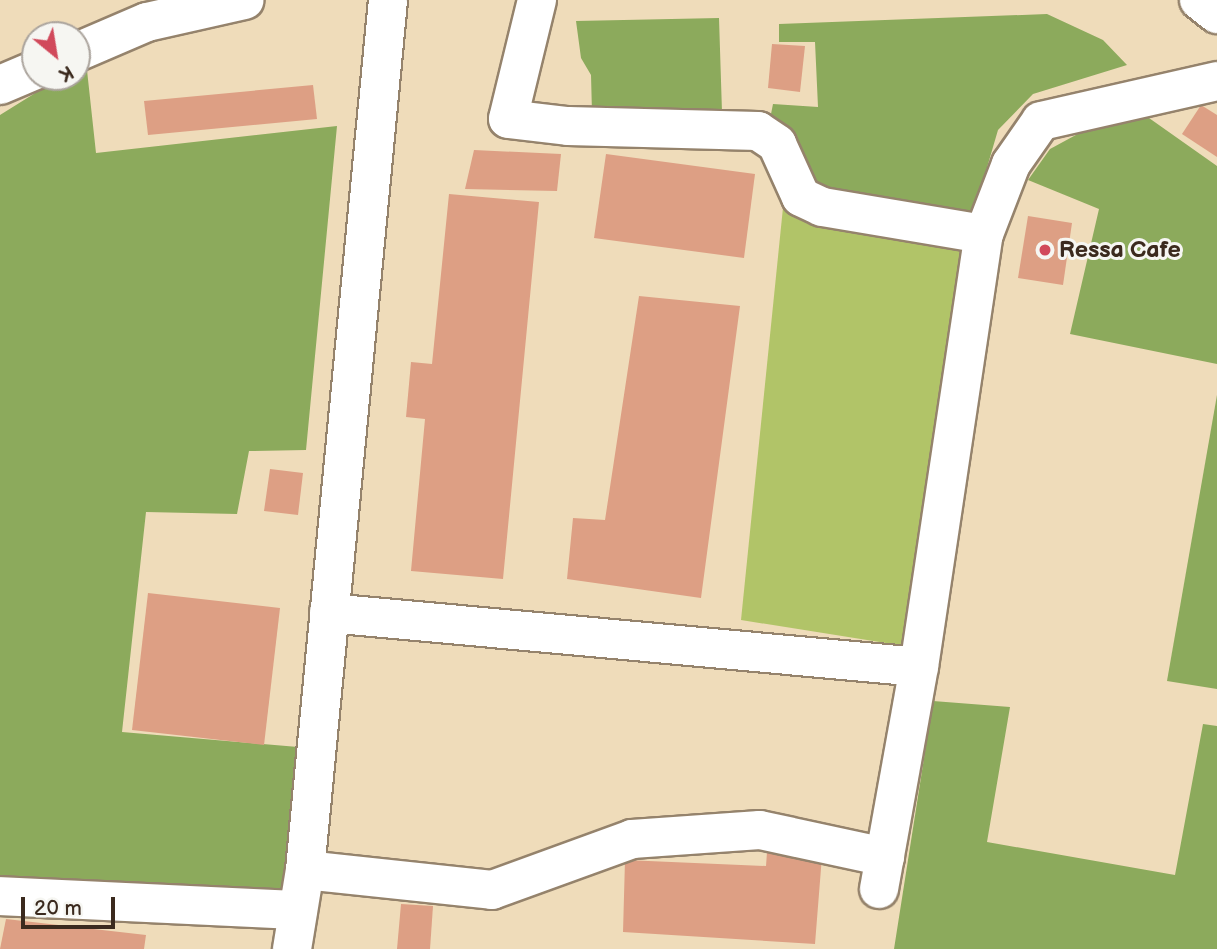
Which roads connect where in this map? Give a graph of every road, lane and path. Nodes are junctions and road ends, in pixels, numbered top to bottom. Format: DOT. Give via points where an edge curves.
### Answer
graph roads {
  1 [pos="245,0"];
  2 [pos="388,0"];
  3 [pos="537,0"];
  4 [pos="1199,0"];
  5 [pos="1217,14"];
  6 [pos="91,46"];
  7 [pos="21,76"];
  8 [pos="1217,80"];
  9 [pos="0,85"];
  10 [pos="984,234"];
  11 [pos="329,613"];
  12 [pos="919,667"];
  13 [pos="305,870"];
  14 [pos="0,896"];
  15 [pos="298,910"];
  16 [pos="292,949"];
  1 -- 6 [label="main road" via="147,22"];
  2 -- 11 [label="main road"];
  3 -- 10 [label="main road" via="508,119 758,131 777,144 801,197 822,207"];
  4 -- 5 [label="main road"];
  7 -- 9 [label="main road"];
  8 -- 10 [label="main road" via="1041,121 1011,164"];
  10 -- 12 [label="main road"];
  11 -- 12 [label="main road"];
  11 -- 13 [label="main road"];
  12 -- 13 [label="main road" via="882,873 760,830 632,839 492,890"];
  13 -- 15 [label="main road"];
  14 -- 15 [label="main road"];
  15 -- 16 [label="main road"];
}
